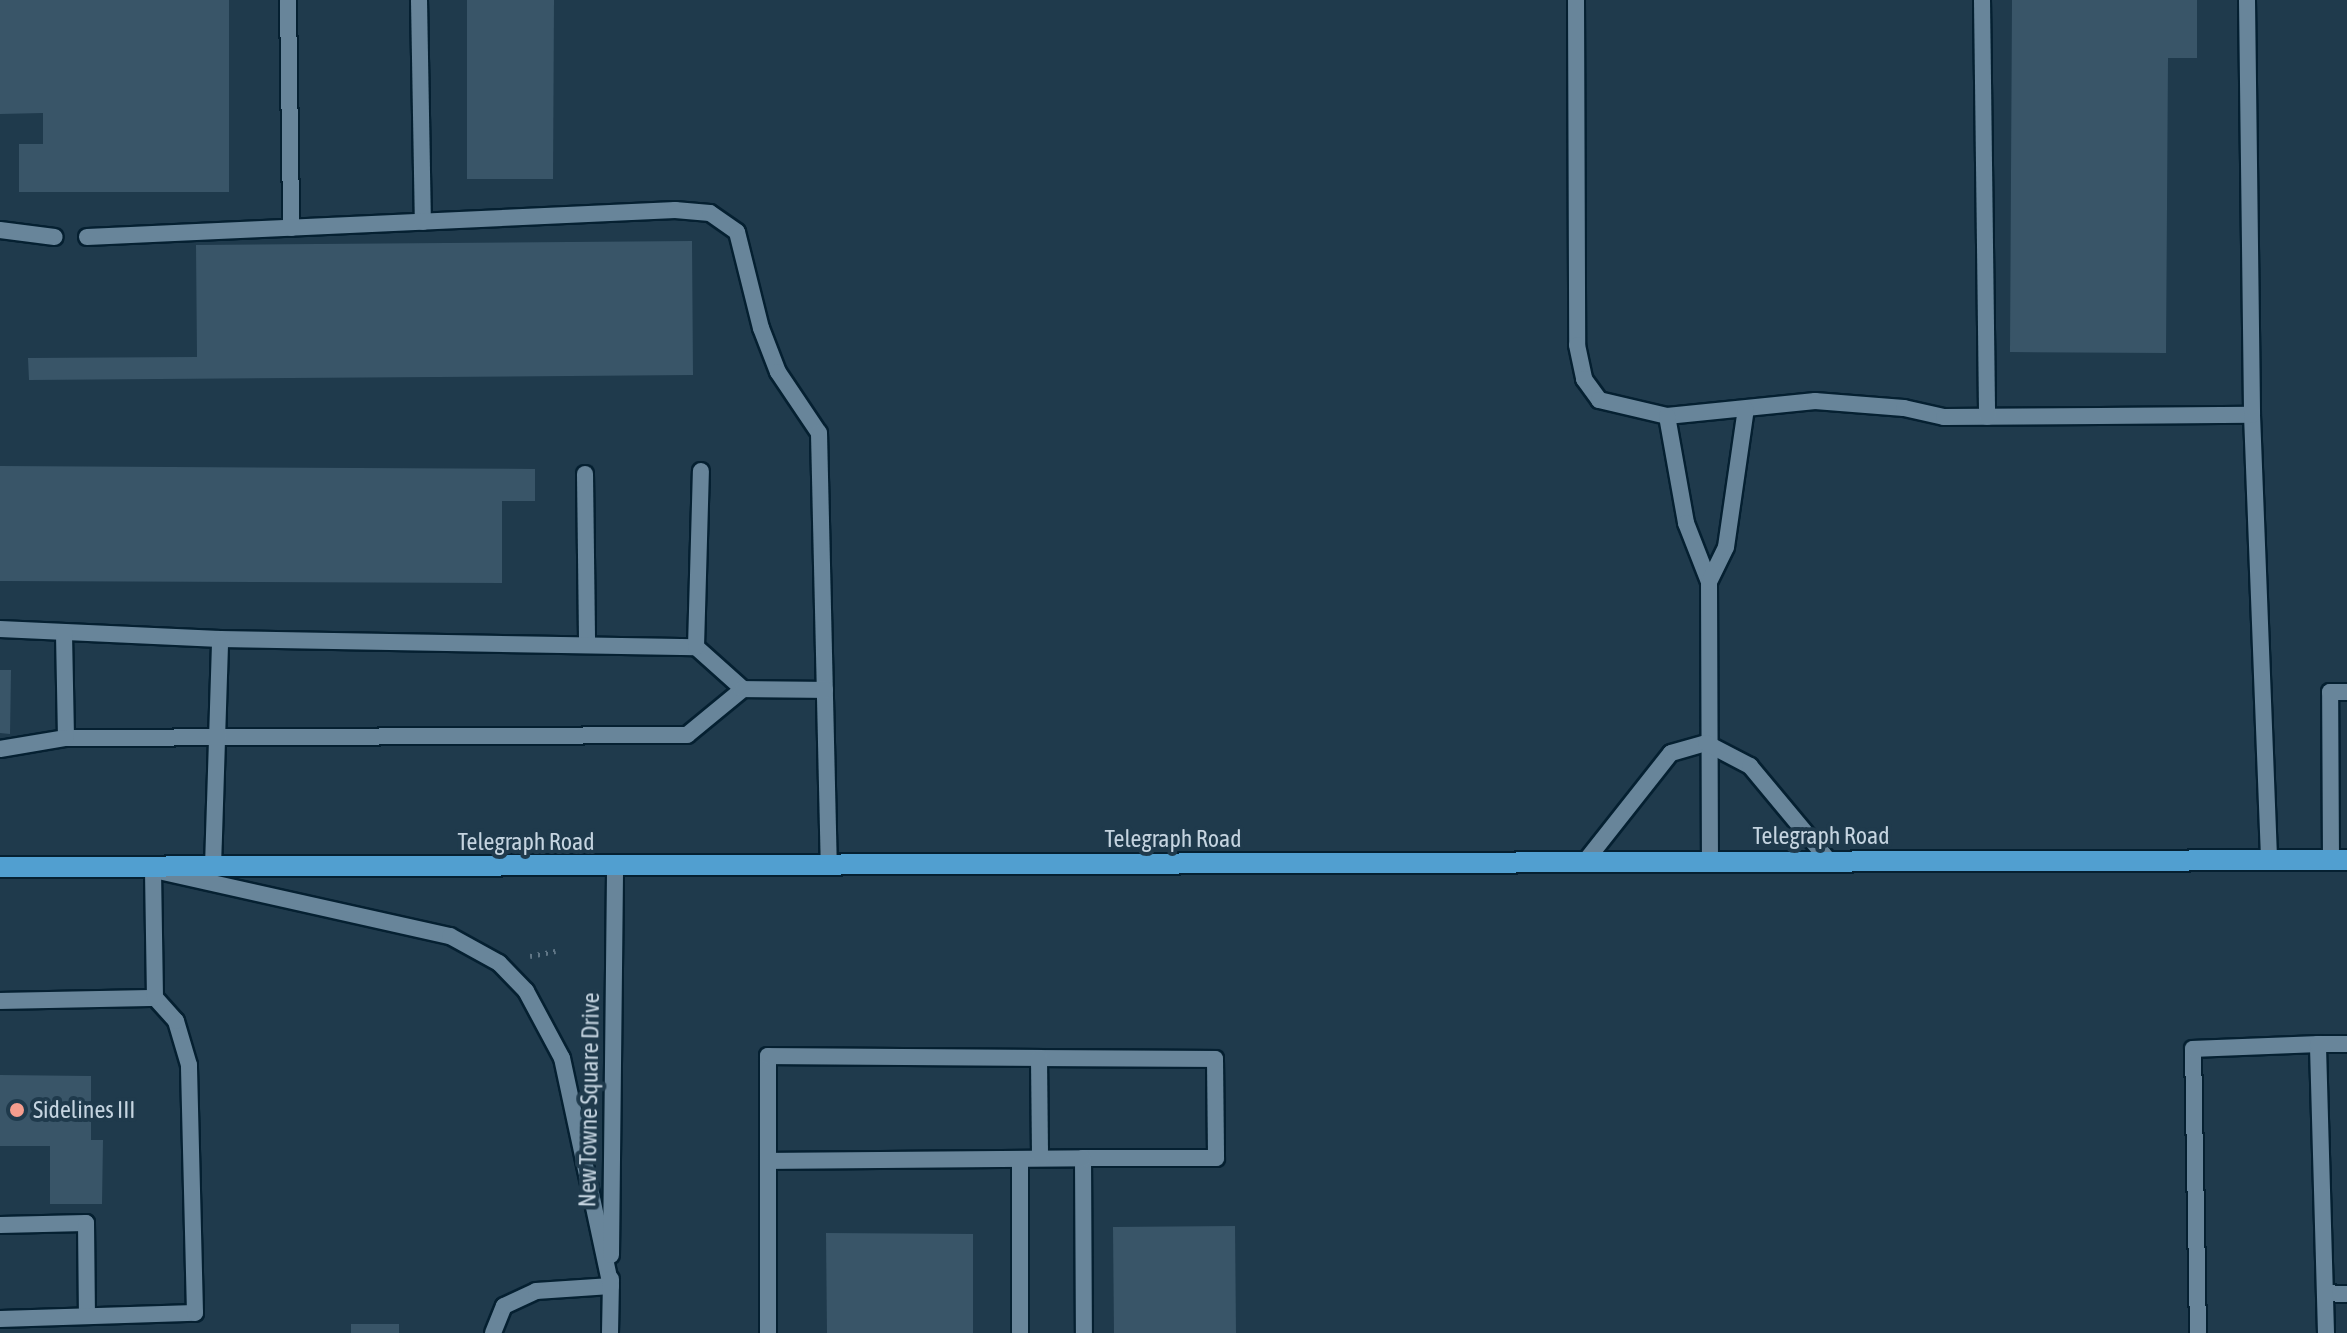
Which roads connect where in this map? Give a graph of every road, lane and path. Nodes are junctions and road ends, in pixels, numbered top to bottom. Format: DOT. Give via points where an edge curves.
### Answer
graph roads {
  1 [pos="288,0"];
  2 [pos="419,0"];
  3 [pos="1576,0"];
  4 [pos="1982,0"];
  5 [pos="2247,0"];
  6 [pos="423,222"];
  7 [pos="291,228"];
  8 [pos="0,230"];
  9 [pos="55,237"];
  10 [pos="87,237"];
  11 [pos="1746,409"];
  12 [pos="2252,415"];
  13 [pos="1667,416"];
  14 [pos="1987,417"];
  15 [pos="701,471"];
  16 [pos="585,474"];
  17 [pos="1709,582"];
  18 [pos="0,629"];
  19 [pos="64,632"];
  20 [pos="220,639"];
  21 [pos="587,645"];
  22 [pos="696,647"];
  23 [pos="743,689"];
  24 [pos="825,690"];
  25 [pos="2347,692"];
  26 [pos="217,737"];
  27 [pos="66,738"];
  28 [pos="1706,743"];
  29 [pos="0,749"];
  30 [pos="2269,860"];
  31 [pos="2339,860"];
  32 [pos="1830,862"];
  33 [pos="1584,863"];
  34 [pos="1710,863"];
  35 [pos="0,867"];
  36 [pos="213,867"];
  37 [pos="829,867"];
  38 [pos="615,868"];
  39 [pos="153,869"];
  40 [pos="556,951"];
  41 [pos="530,956"];
  42 [pos="155,998"];
  43 [pos="0,1001"];
  44 [pos="2318,1044"];
  45 [pos="2347,1044"];
  46 [pos="1039,1058"];
  47 [pos="1040,1158"];
  48 [pos="1083,1158"];
  49 [pos="1020,1159"];
  50 [pos="768,1161"];
  51 [pos="0,1225"];
  52 [pos="611,1286"];
  53 [pos="2325,1293"];
  54 [pos="2347,1294"];
  55 [pos="87,1316"];
  56 [pos="0,1319"];
  57 [pos="493,1333"];
  58 [pos="610,1333"];
  59 [pos="768,1333"];
  60 [pos="1020,1333"];
  61 [pos="1084,1333"];
  62 [pos="2198,1333"];
  63 [pos="2326,1333"];
  1 -- 7 [label="street"];
  2 -- 6 [label="street"];
  3 -- 13 [label="street" via="1577,345 1584,379 1599,400"];
  4 -- 14 [label="street"];
  5 -- 12 [label="street"];
  6 -- 7 [label="street"];
  6 -- 24 [label="street" via="675,210 710,213 737,232 778,372 819,433"];
  7 -- 10 [label="street"];
  8 -- 9 [label="street"];
  11 -- 13 [label="street"];
  11 -- 14 [label="street" via="1815,401"];
  11 -- 17 [label="street" via="1726,547"];
  12 -- 14 [label="street"];
  12 -- 30 [label="street"];
  13 -- 17 [label="street" via="1686,523"];
  15 -- 22 [label="street"];
  16 -- 21 [label="street"];
  17 -- 28 [label="street"];
  18 -- 19 [label="street"];
  19 -- 20 [label="street"];
  19 -- 27 [label="street"];
  20 -- 21 [label="street"];
  20 -- 26 [label="street"];
  21 -- 22 [label="street"];
  22 -- 23 [label="street"];
  23 -- 24 [label="street"];
  23 -- 26 [label="street" via="687,735"];
  24 -- 37 [label="street"];
  25 -- 31 [label="street" via="2330,692"];
  26 -- 27 [label="street"];
  26 -- 36 [label="street"];
  27 -- 29 [label="street"];
  28 -- 32 [label="street" via="1750,766"];
  28 -- 33 [label="street" via="1671,753"];
  28 -- 34 [label="street"];
  30 -- 31 [label="main road, Telegraph Road"];
  30 -- 32 [label="main road, Telegraph Road"];
  32 -- 34 [label="main road, Telegraph Road"];
  33 -- 34 [label="main road, Telegraph Road"];
  33 -- 37 [label="main road, Telegraph Road"];
  35 -- 39 [label="main road, Telegraph Road"];
  36 -- 38 [label="main road, Telegraph Road"];
  36 -- 39 [label="main road, Telegraph Road"];
  37 -- 38 [label="main road, Telegraph Road"];
  38 -- 52 [label="street, New Towne Square Drive"];
  39 -- 42 [label="street"];
  39 -- 52 [label="street" via="450,936 499,963 534,1002 562,1058"];
  40 -- 41 [label="path"];
  42 -- 43 [label="street"];
  42 -- 55 [label="street" via="176,1021 189,1065 195,1313"];
  44 -- 45 [label="street"];
  44 -- 53 [label="street"];
  44 -- 62 [label="street" via="2193,1049"];
  46 -- 47 [label="street"];
  46 -- 48 [label="street" via="1215,1059 1216,1158"];
  46 -- 50 [label="street" via="768,1056"];
  47 -- 48 [label="street"];
  47 -- 49 [label="street"];
  48 -- 61 [label="street"];
  49 -- 50 [label="street"];
  49 -- 60 [label="street"];
  50 -- 59 [label="street"];
  51 -- 55 [label="street" via="86,1223"];
  52 -- 57 [label="street" via="536,1291 504,1306"];
  52 -- 58 [label="street, New Towne Square Drive"];
  53 -- 54 [label="street"];
  53 -- 63 [label="street"];
  55 -- 56 [label="street"];
}
